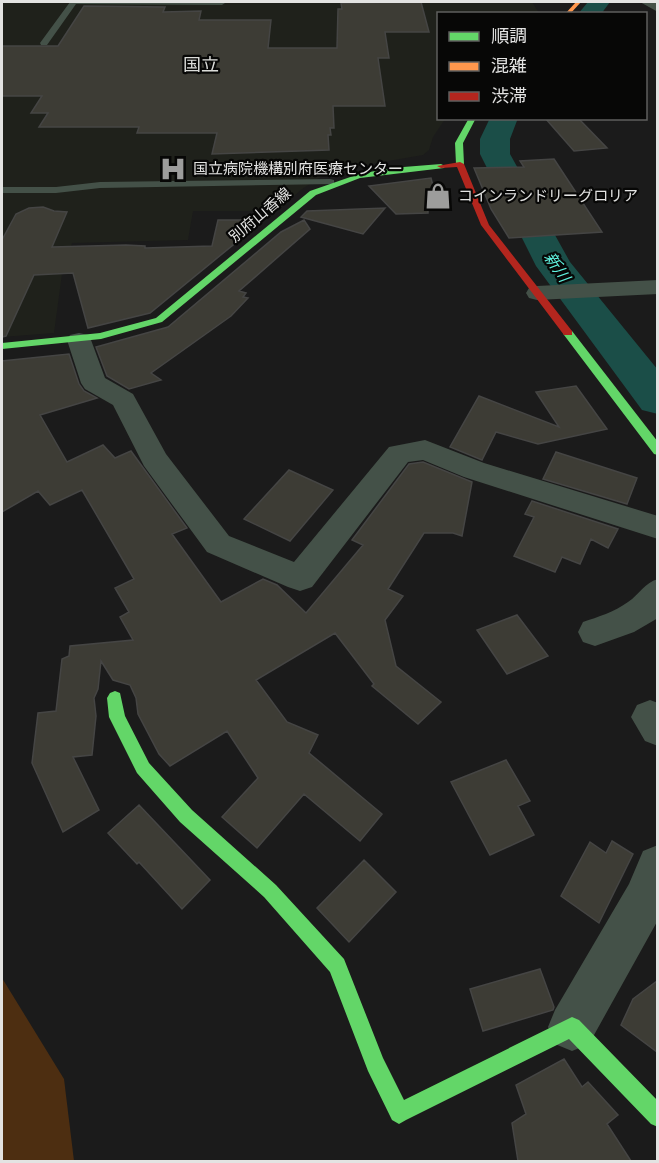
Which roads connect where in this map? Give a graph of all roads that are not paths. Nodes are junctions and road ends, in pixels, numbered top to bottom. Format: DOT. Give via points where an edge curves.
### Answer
graph roads {
  1 [pos="74,2"];
  2 [pos="646,2"];
  3 [pos="222,3"];
  4 [pos="657,8"];
  5 [pos="44,43"];
  6 [pos="472,120"];
  7 [pos="460,164"];
  8 [pos="330,182"];
  9 [pos="2,190"];
  10 [pos="657,287"];
  11 [pos="537,293"];
  12 [pos="79,340"];
  13 [pos="2,346"];
  14 [pos="657,451"];
  15 [pos="657,528"];
  16 [pos="657,592"];
  17 [pos="595,632"];
  18 [pos="115,698"];
  19 [pos="657,866"];
  20 [pos="572,1027"];
  21 [pos="657,1117"];
  1 -- 3 [label="lane"];
  1 -- 5 [label="lane"];
  2 -- 4 [label="street"];
  6 -- 7 [label="main road" via="459,143"];
  7 -- 8 [label="main road, 別府山香線" via="363,174"];
  7 -- 11 [label="main road" via="485,225"];
  8 -- 9 [label="lane"];
  8 -- 12 [label="main road, 別府山香線" via="159,320 136,330"];
  10 -- 11 [label="street"];
  11 -- 14 [label="main road"];
  12 -- 13 [label="main road, 別府山香線"];
  12 -- 15 [label="street" via="94,384 124,399 154,459 218,544 300,578 399,453 425,450 474,470"];
  16 -- 17 [label="street" via="652,603 624,622"];
  18 -- 20 [label="main road" via="117,717 143,768 186,816 270,891 337,966 375,1065 399,1113"];
  19 -- 20 [label="street" via="645,898"];
  20 -- 21 [label="main road"];
}
